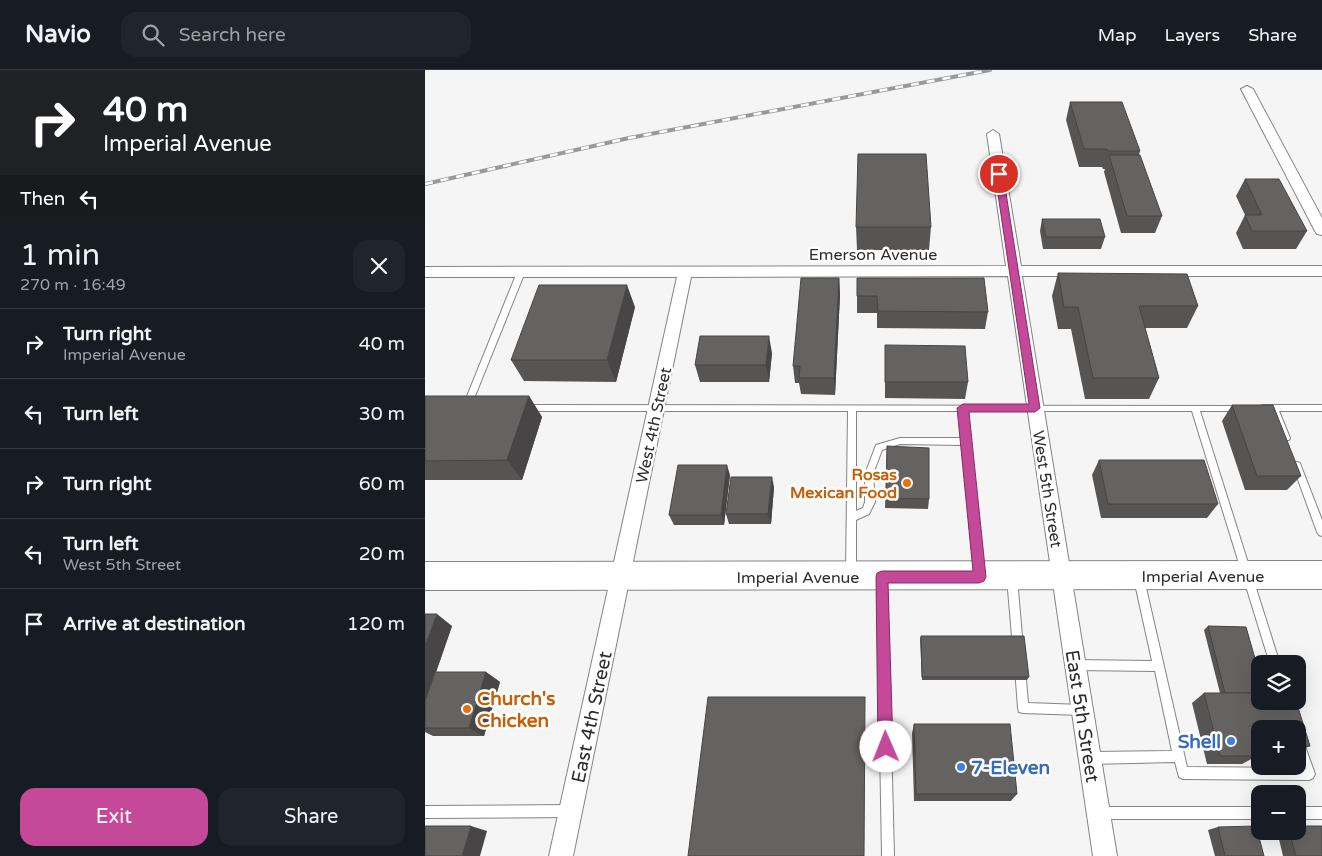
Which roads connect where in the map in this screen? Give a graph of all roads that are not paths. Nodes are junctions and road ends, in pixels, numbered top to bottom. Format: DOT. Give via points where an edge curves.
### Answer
graph roads {
  1 [pos="1247,89"];
  2 [pos="993,134"];
  3 [pos="1322,231"];
  4 [pos="1014,271"];
  5 [pos="1322,271"];
  6 [pos="425,272"];
  7 [pos="521,272"];
  8 [pos="685,273"];
  9 [pos="476,408"];
  10 [pos="514,408"];
  11 [pos="657,408"];
  12 [pos="852,408"];
  13 [pos="963,408"];
  14 [pos="1035,408"];
  15 [pos="1195,408"];
  16 [pos="1274,408"];
  17 [pos="1322,408"];
  18 [pos="965,442"];
  19 [pos="1288,443"];
  20 [pos="1295,461"];
  21 [pos="851,518"];
  22 [pos="1322,532"];
  23 [pos="1322,575"];
  24 [pos="425,576"];
  25 [pos="1138,576"];
  26 [pos="1247,576"];
  27 [pos="621,577"];
  28 [pos="851,577"];
  29 [pos="882,577"];
  30 [pos="979,577"];
  31 [pos="1012,577"];
  32 [pos="1061,577"];
  33 [pos="1272,655"];
  34 [pos="1075,665"];
  35 [pos="1159,666"];
  36 [pos="1082,710"];
  37 [pos="1179,756"];
  38 [pos="1090,758"];
  39 [pos="1251,774"];
  40 [pos="571,810"];
  41 [pos="425,812"];
  42 [pos="1099,813"];
  43 [pos="1251,813"];
  44 [pos="1306,813"];
  45 [pos="1322,813"];
  46 [pos="561,856"];
  47 [pos="888,856"];
  48 [pos="1105,856"];
  1 -- 3 [label="street"];
  2 -- 4 [label="street, West 5th Street"];
  4 -- 5 [label="street, Emerson Avenue"];
  4 -- 8 [label="street, Emerson Avenue"];
  4 -- 14 [label="street, West 5th Street"];
  6 -- 7 [label="street, Emerson Avenue"];
  7 -- 8 [label="street, Emerson Avenue"];
  7 -- 9 [label="lane" via="462,408"];
  8 -- 11 [label="street, West 4th Street"];
  10 -- 11 [label="lane"];
  11 -- 12 [label="lane"];
  11 -- 27 [label="street, West 4th Street"];
  12 -- 13 [label="lane"];
  12 -- 21 [label="lane"];
  13 -- 14 [label="lane"];
  13 -- 18 [label="lane"];
  14 -- 15 [label="lane"];
  14 -- 32 [label="street, West 5th Street"];
  15 -- 16 [label="lane"];
  15 -- 26 [label="lane"];
  16 -- 17 [label="lane"];
  16 -- 19 [label="lane"];
  18 -- 21 [label="lane" via="900,441 879,448 869,474 870,502 866,511"];
  18 -- 30 [label="lane"];
  20 -- 22 [label="lane"];
  21 -- 28 [label="lane"];
  23 -- 26 [label="highway, Imperial Avenue"];
  24 -- 27 [label="highway, Imperial Avenue"];
  25 -- 26 [label="highway, Imperial Avenue"];
  25 -- 32 [label="highway, Imperial Avenue"];
  25 -- 35 [label="lane"];
  26 -- 33 [label="lane"];
  27 -- 28 [label="highway, Imperial Avenue"];
  27 -- 40 [label="street, East 4th Street"];
  28 -- 29 [label="highway, Imperial Avenue"];
  29 -- 30 [label="highway, Imperial Avenue"];
  29 -- 47 [label="lane"];
  30 -- 31 [label="highway, Imperial Avenue"];
  31 -- 32 [label="highway, Imperial Avenue"];
  31 -- 36 [label="lane" via="1023,708"];
  32 -- 34 [label="street, East 5th Street"];
  34 -- 35 [label="lane"];
  34 -- 36 [label="street, East 5th Street"];
  35 -- 37 [label="lane"];
  36 -- 38 [label="street, East 5th Street"];
  37 -- 38 [label="lane"];
  37 -- 39 [label="lane" via="1183,773"];
  38 -- 42 [label="street, East 5th Street"];
  40 -- 41 [label="lane"];
  40 -- 46 [label="street, East 4th Street"];
  42 -- 43 [label="lane"];
  42 -- 48 [label="street, East 5th Street"];
  44 -- 45 [label="lane"];
}
